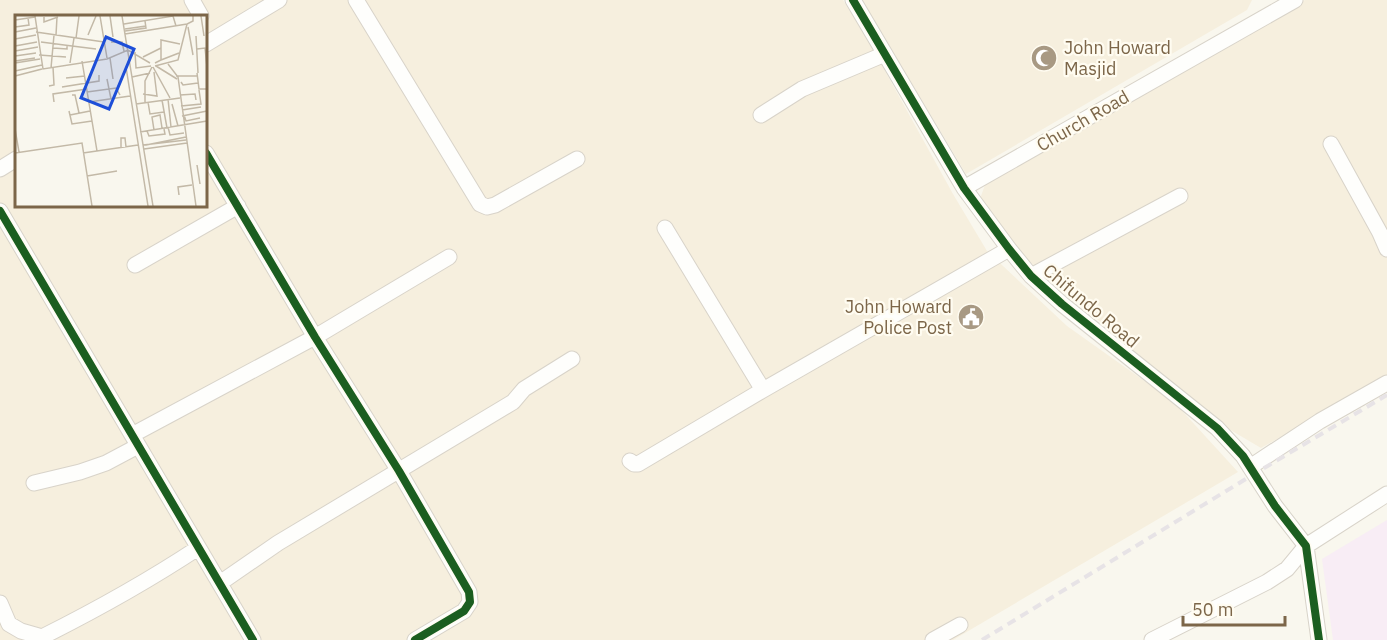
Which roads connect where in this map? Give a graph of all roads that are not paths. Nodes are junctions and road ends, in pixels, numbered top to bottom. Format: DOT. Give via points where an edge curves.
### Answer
graph roads {
  1 [pos="192,0"];
  2 [pos="279,0"];
  3 [pos="356,0"];
  4 [pos="854,0"];
  5 [pos="1295,0"];
  6 [pos="1277,5"];
  7 [pos="200,15"];
  8 [pos="210,42"];
  9 [pos="885,54"];
  10 [pos="761,115"];
  11 [pos="1331,144"];
  12 [pos="207,155"];
  13 [pos="577,159"];
  14 [pos="15,160"];
  15 [pos="0,169"];
  16 [pos="964,188"];
  17 [pos="1180,196"];
  18 [pos="238,206"];
  19 [pos="0,211"];
  20 [pos="665,228"];
  21 [pos="1009,249"];
  22 [pos="1387,249"];
  23 [pos="450,257"];
  24 [pos="135,264"];
  25 [pos="1031,276"];
  26 [pos="315,338"];
  27 [pos="572,359"];
  28 [pos="1387,383"];
  29 [pos="763,390"];
  30 [pos="135,440"];
  31 [pos="630,461"];
  32 [pos="1250,467"];
  33 [pos="399,471"];
  34 [pos="34,483"];
  35 [pos="1387,494"];
  36 [pos="1306,546"];
  37 [pos="198,548"];
  38 [pos="220,583"];
  39 [pos="0,603"];
  40 [pos="960,625"];
  41 [pos="253,640"];
  42 [pos="415,640"];
  43 [pos="933,640"];
  44 [pos="1152,640"];
  45 [pos="1319,640"];
  1 -- 7 [label="street"];
  2 -- 8 [label="street"];
  3 -- 13 [label="street" via="480,204 495,206"];
  4 -- 9 [label="street, Chifundo Road"];
  5 -- 6 [label="street, Church Road"];
  6 -- 16 [label="street, Church Road"];
  9 -- 10 [label="street" via="802,89"];
  9 -- 16 [label="street, Chifundo Road"];
  11 -- 22 [label="street"];
  12 -- 18 [label="street"];
  14 -- 15 [label="street"];
  16 -- 21 [label="street, Chifundo Road"];
  17 -- 25 [label="street"];
  18 -- 24 [label="street"];
  18 -- 26 [label="street"];
  19 -- 30 [label="street"];
  20 -- 29 [label="street"];
  21 -- 25 [label="street, Chifundo Road"];
  21 -- 29 [label="street"];
  23 -- 26 [label="street"];
  25 -- 32 [label="street, Chifundo Road" via="1217,428"];
  26 -- 30 [label="street"];
  26 -- 33 [label="street"];
  27 -- 33 [label="street" via="525,389 513,402"];
  28 -- 32 [label="street"];
  29 -- 31 [label="street" via="638,464"];
  30 -- 34 [label="street" via="106,463"];
  30 -- 37 [label="street"];
  32 -- 36 [label="street, Chifundo Road"];
  33 -- 38 [label="street" via="278,543"];
  33 -- 42 [label="street" via="469,592 470,602 464,611"];
  35 -- 36 [label="street"];
  36 -- 44 [label="street" via="1287,569 1268,582"];
  36 -- 45 [label="street"];
  37 -- 38 [label="street"];
  37 -- 39 [label="street" via="108,603 42,637 9,624"];
  38 -- 41 [label="street"];
  40 -- 43 [label="street"];
}
